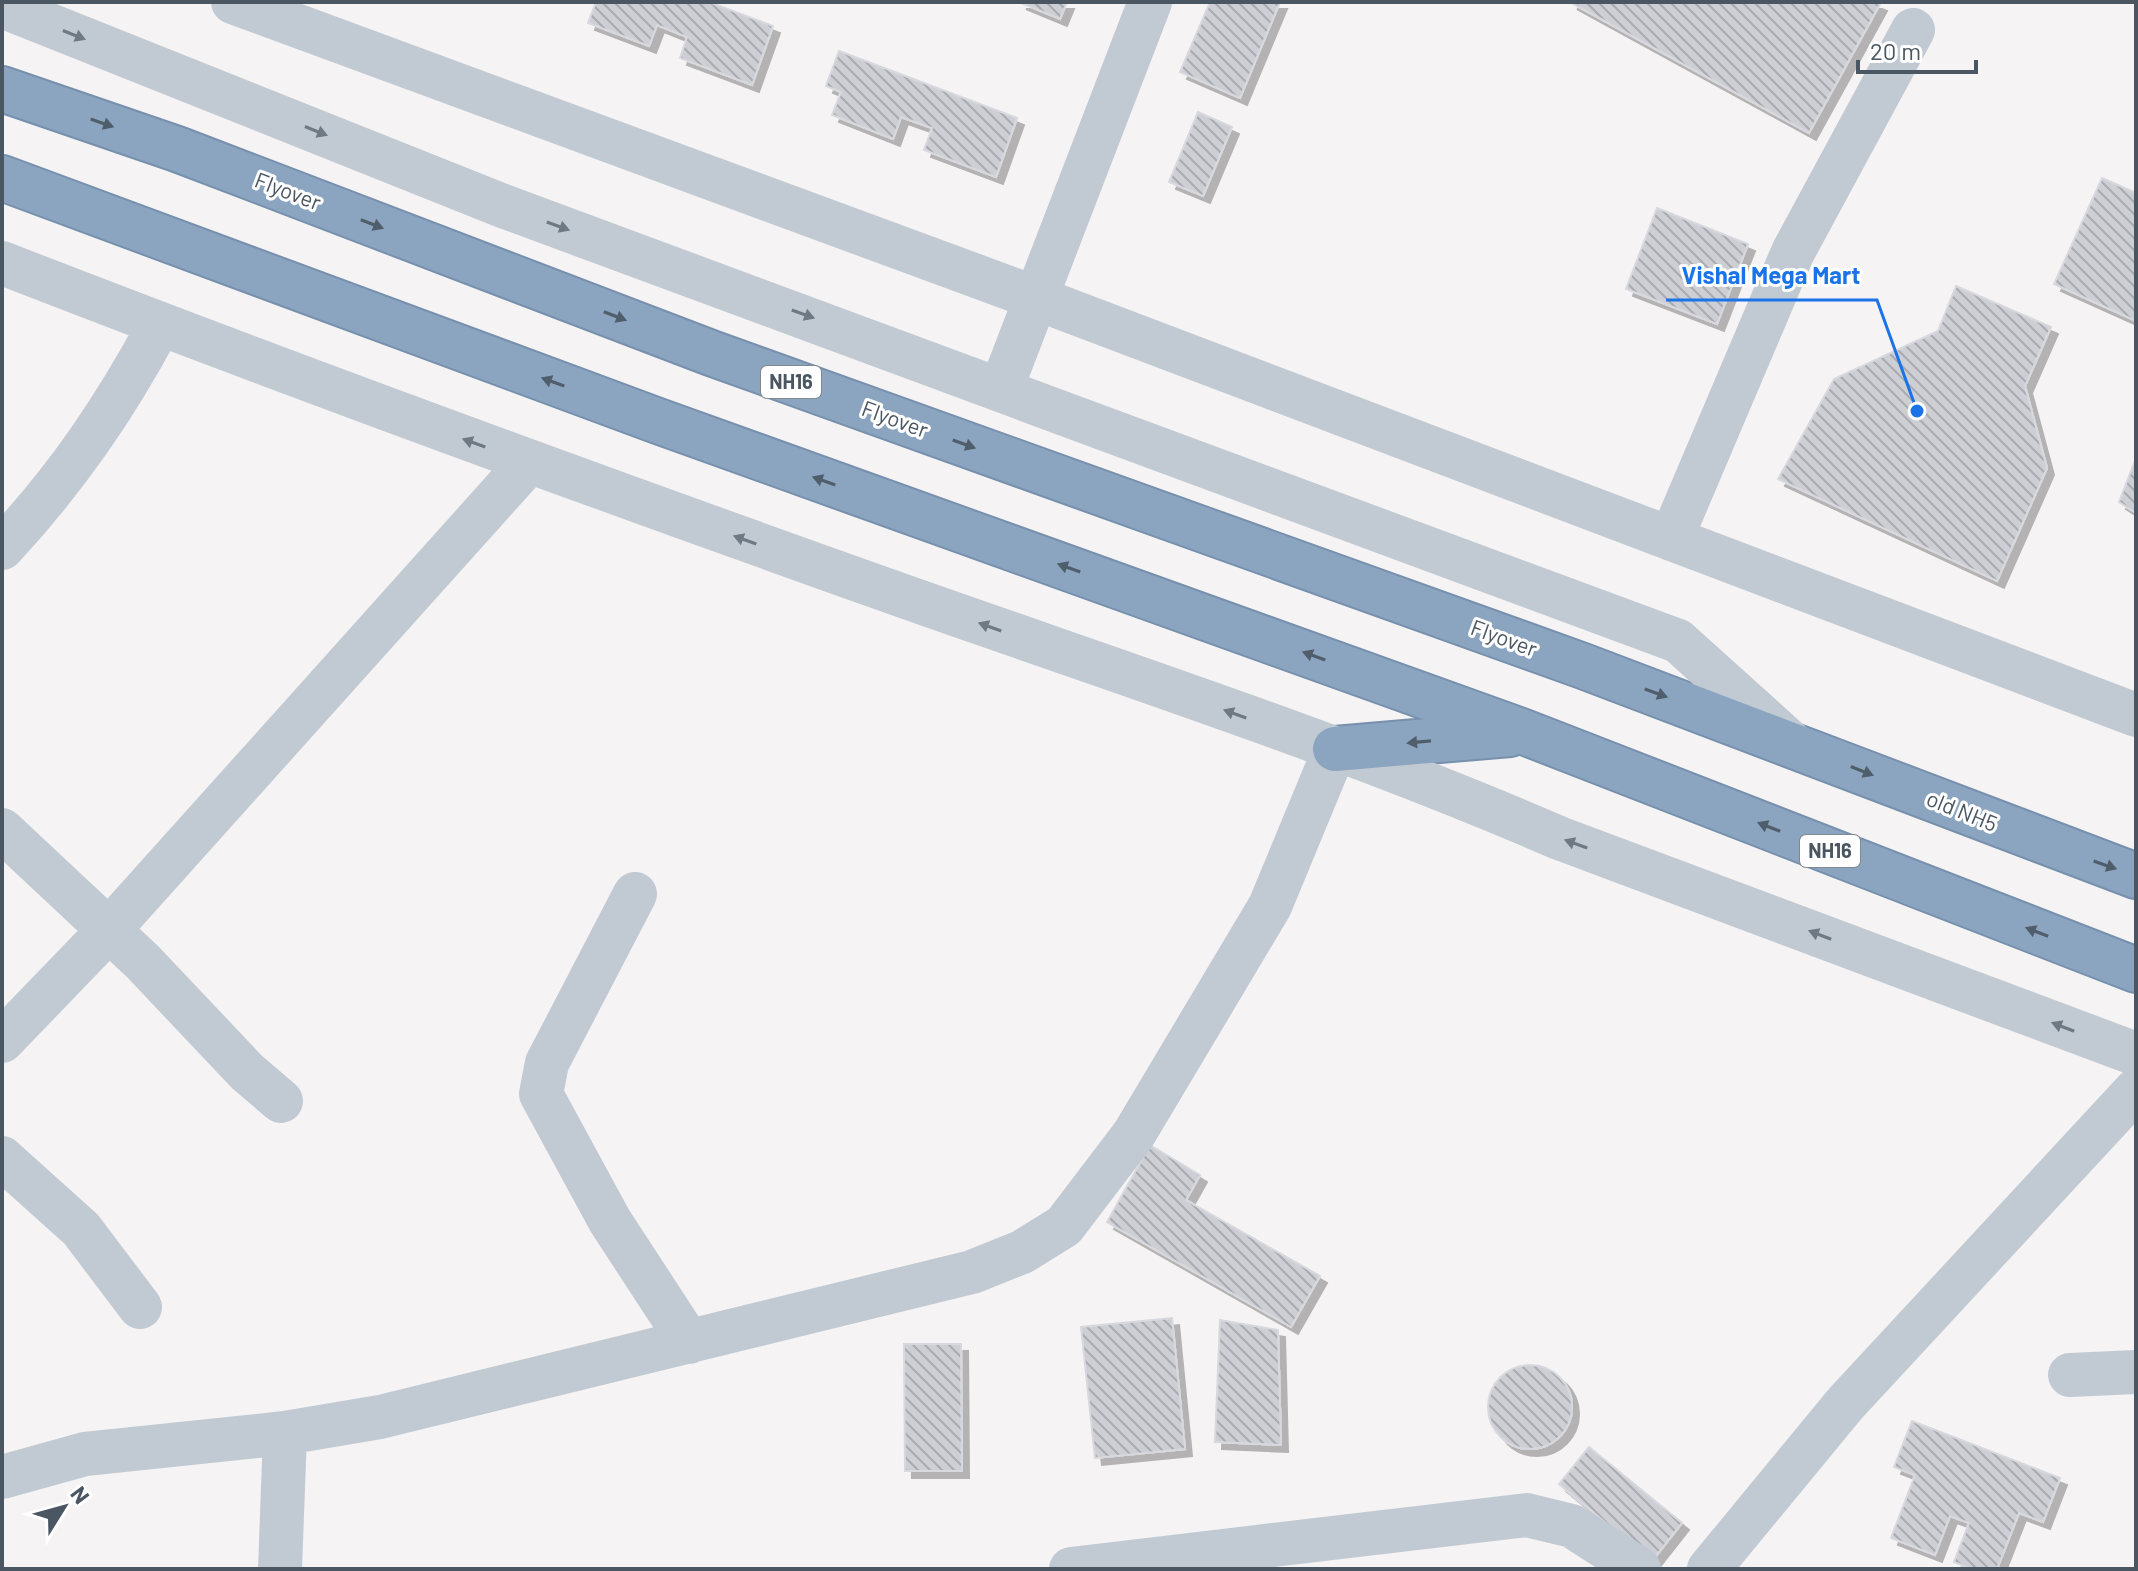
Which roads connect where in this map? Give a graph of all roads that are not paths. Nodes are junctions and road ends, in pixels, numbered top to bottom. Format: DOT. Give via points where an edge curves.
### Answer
graph roads {
  1 [pos="233,2"];
  2 [pos="1150,2"];
  3 [pos="2,6"];
  4 [pos="1913,30"];
  5 [pos="2,89"];
  6 [pos="2,178"];
  7 [pos="2,263"];
  8 [pos="1036,298"];
  9 [pos="160,324"];
  10 [pos="1001,389"];
  11 [pos="528,463"];
  12 [pos="1671,539"];
  13 [pos="2,548"];
  14 [pos="2136,715"];
  15 [pos="1524,732"];
  16 [pos="1790,742"];
  17 [pos="1335,749"];
  18 [pos="2,830"];
  19 [pos="2136,876"];
  20 [pos="635,894"];
  21 [pos="108,931"];
  22 [pos="2136,970"];
  23 [pos="2,1041"];
  24 [pos="2136,1054"];
  25 [pos="2136,1090"];
  26 [pos="281,1101"];
  27 [pos="2,1158"];
  28 [pos="140,1307"];
  29 [pos="689,1342"];
  30 [pos="2136,1372"];
  31 [pos="2070,1375"];
  32 [pos="285,1433"];
  33 [pos="2,1477"];
  34 [pos="1092,1567"];
  35 [pos="280,1569"];
  36 [pos="1639,1569"];
  37 [pos="1709,1569"];
  1 -- 8 [label="street"];
  2 -- 8 [label="street"];
  3 -- 10 [label="street, one-way" via="503,206"];
  4 -- 12 [label="street" via="1793,252"];
  5 -- 16 [label="highway, Flyover / NH16, one-way" via="177,149 711,353"];
  15 -- 6 [label="highway, NH16, one-way"];
  7 -- 9 [label="street"];
  8 -- 10 [label="street"];
  8 -- 12 [label="street"];
  11 -- 9 [label="street, one-way"];
  9 -- 13 [label="street" via="117,404"];
  10 -- 16 [label="street" via="1678,641"];
  17 -- 11 [label="street, one-way"];
  11 -- 21 [label="street"];
  12 -- 14 [label="street"];
  15 -- 17 [label="highway, one-way"];
  22 -- 15 [label="highway, NH16 / NH16, one-way"];
  16 -- 19 [label="highway, old NH5 / NH16, one-way"];
  24 -- 17 [label="street, one-way"];
  17 -- 29 [label="street" via="1270,906 1134,1134 1064,1226 1022,1252 972,1272"];
  18 -- 21 [label="street"];
  20 -- 29 [label="street" via="547,1063 541,1094 610,1221"];
  21 -- 23 [label="street"];
  21 -- 26 [label="street"];
  25 -- 37 [label="street" via="1845,1404"];
  27 -- 28 [label="street" via="81,1229"];
  29 -- 32 [label="street" via="380,1417"];
  30 -- 31 [label="street"];
  32 -- 33 [label="street" via="85,1454"];
  32 -- 35 [label="street"];
  34 -- 36 [label="street" via="1527,1515 1572,1526"];
}
